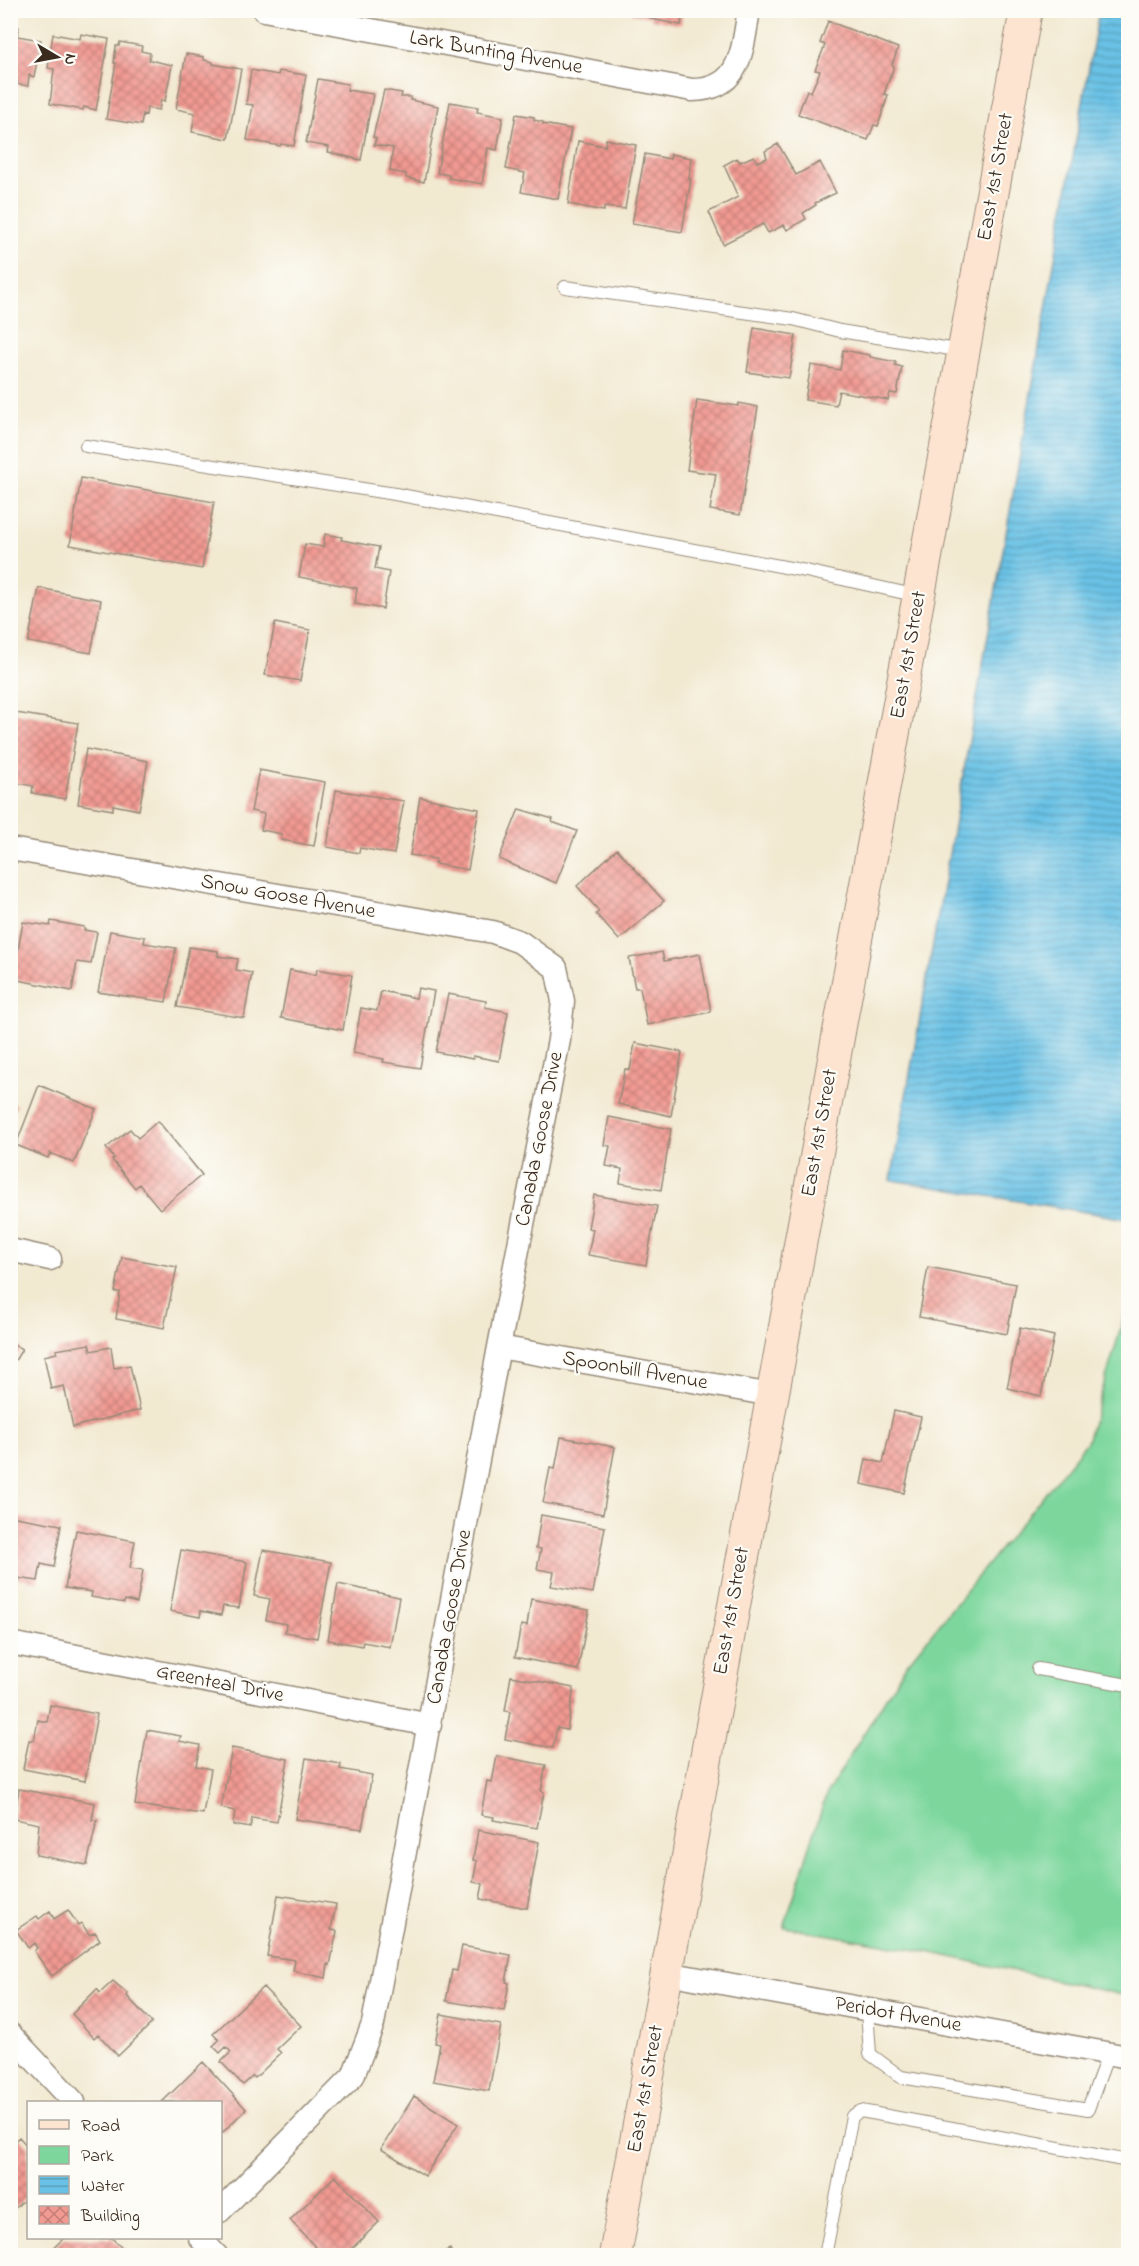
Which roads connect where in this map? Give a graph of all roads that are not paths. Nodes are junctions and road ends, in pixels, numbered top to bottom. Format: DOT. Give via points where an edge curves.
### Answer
graph roads {
  1 [pos="264,10"];
  2 [pos="749,10"];
  3 [pos="1026,10"];
  4 [pos="564,287"];
  5 [pos="964,352"];
  6 [pos="86,446"];
  7 [pos="920,596"];
  8 [pos="10,849"];
  9 [pos="556,968"];
  10 [pos="10,1250"];
  11 [pos="50,1259"];
  12 [pos="499,1347"];
  13 [pos="772,1395"];
  14 [pos="10,1643"];
  15 [pos="1038,1669"];
  16 [pos="1128,1685"];
  17 [pos="430,1725"];
  18 [pos="667,1973"];
  19 [pos="867,2010"];
  20 [pos="10,2034"];
  21 [pos="1118,2056"];
  22 [pos="72,2101"];
  23 [pos="1128,2161"];
  24 [pos="222,2209"];
  25 [pos="201,2239"];
  26 [pos="218,2256"];
  27 [pos="615,2256"];
  28 [pos="825,2256"];
  1 -- 2 [label="street, Lark Bunting Avenue" via="692,90 719,85 732,75 740,61"];
  3 -- 5 [label="main road, East 1st Street"];
  4 -- 5 [label="lane" via="793,319 840,332"];
  5 -- 7 [label="main road, East 1st Street"];
  6 -- 7 [label="lane" via="407,496"];
  7 -- 13 [label="main road, East 1st Street"];
  8 -- 9 [label="street, Snow Goose Avenue" via="493,932 520,942"];
  9 -- 12 [label="street, Canada Goose Drive" via="563,1001 560,1040"];
  10 -- 11 [label="street"];
  12 -- 13 [label="street, Spoonbill Avenue"];
  12 -- 17 [label="street, Canada Goose Drive"];
  13 -- 18 [label="main road, East 1st Street"];
  14 -- 17 [label="street, Greenteal Drive"];
  15 -- 16 [label="lane"];
  17 -- 24 [label="street, Canada Goose Drive" via="373,2024 353,2076"];
  18 -- 19 [label="street, Peridot Avenue"];
  18 -- 27 [label="main road, East 1st Street"];
  19 -- 21 [label="street, Peridot Avenue"];
  19 -- 21 [label="lane" via="870,2054 901,2077 1088,2109"];
  20 -- 22 [label="street"];
  23 -- 28 [label="lane" via="861,2111 852,2116"];
  25 -- 26 [label="street"];
}
